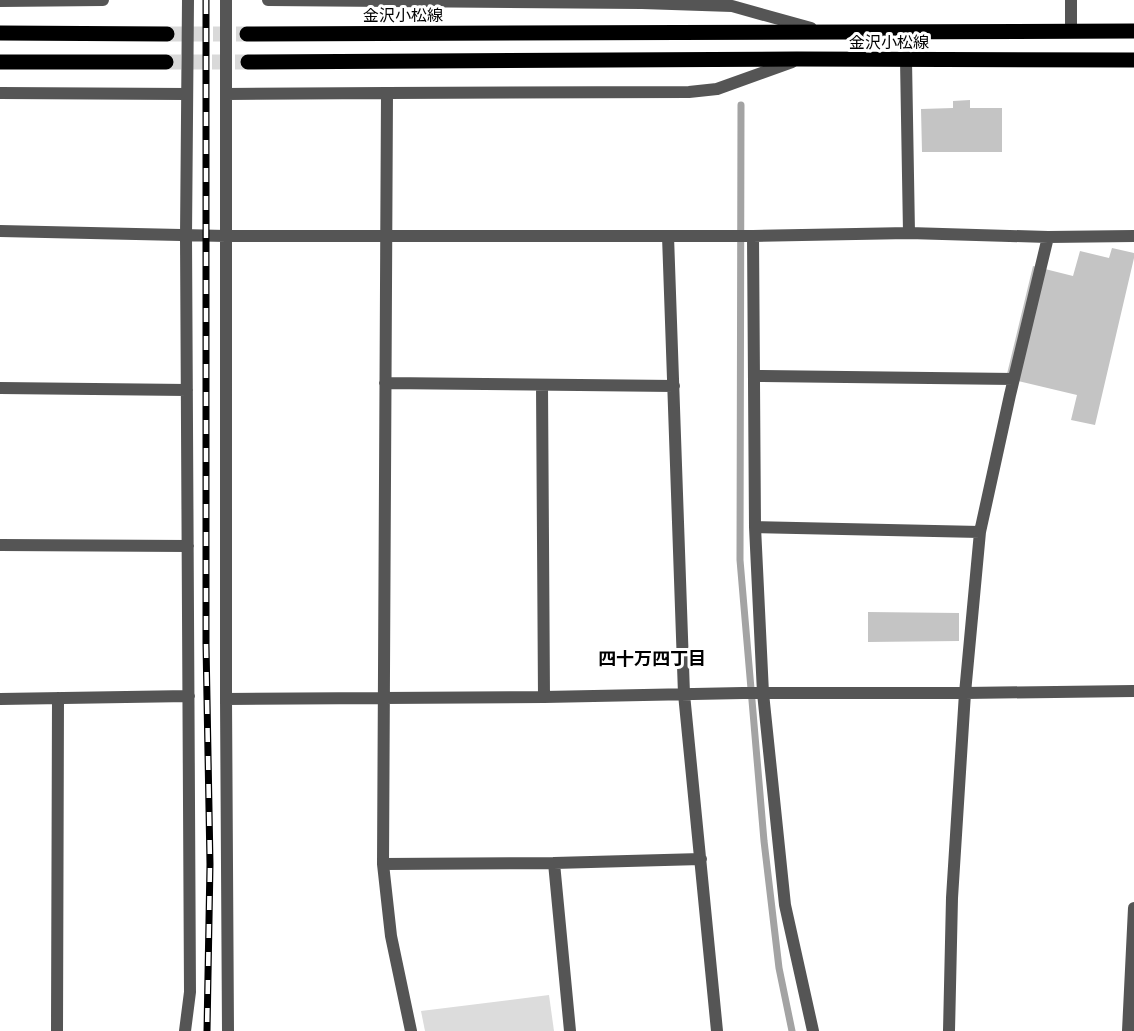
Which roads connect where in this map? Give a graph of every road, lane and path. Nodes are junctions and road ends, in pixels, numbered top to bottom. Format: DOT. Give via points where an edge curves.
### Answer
graph roads {
  1 [pos="103,0"];
  2 [pos="188,0"];
  3 [pos="226,0"];
  4 [pos="268,0"];
  5 [pos="1071,0"];
  6 [pos="0,1"];
  7 [pos="642,1"];
  8 [pos="818,30"];
  9 [pos="1071,31"];
  10 [pos="1134,31"];
  11 [pos="0,33"];
  12 [pos="167,34"];
  13 [pos="247,34"];
  14 [pos="797,60"];
  15 [pos="906,60"];
  16 [pos="1134,60"];
  17 [pos="0,62"];
  18 [pos="248,62"];
  19 [pos="166,63"];
  20 [pos="0,93"];
  21 [pos="187,93"];
  22 [pos="226,93"];
  23 [pos="387,93"];
  24 [pos="0,231"];
  25 [pos="909,233"];
  26 [pos="387,235"];
  27 [pos="186,236"];
  28 [pos="226,236"];
  29 [pos="668,236"];
  30 [pos="744,236"];
  31 [pos="1134,236"];
  32 [pos="1048,237"];
  33 [pos="755,376"];
  34 [pos="1014,379"];
  35 [pos="385,384"];
  36 [pos="542,385"];
  37 [pos="674,386"];
  38 [pos="0,388"];
  39 [pos="187,390"];
  40 [pos="755,527"];
  41 [pos="980,532"];
  42 [pos="0,545"];
  43 [pos="188,546"];
  44 [pos="1134,691"];
  45 [pos="754,693"];
  46 [pos="965,693"];
  47 [pos="684,694"];
  48 [pos="189,696"];
  49 [pos="58,698"];
  50 [pos="383,698"];
  51 [pos="544,698"];
  52 [pos="0,699"];
  53 [pos="226,699"];
  54 [pos="701,859"];
  55 [pos="554,863"];
  56 [pos="383,864"];
  57 [pos="1134,908"];
  58 [pos="57,1031"];
  59 [pos="185,1031"];
  60 [pos="228,1031"];
  61 [pos="411,1031"];
  62 [pos="570,1031"];
  63 [pos="717,1031"];
  64 [pos="813,1031"];
  65 [pos="949,1031"];
  66 [pos="1128,1031"];
  1 -- 6 [label="street"];
  2 -- 21 [label="street"];
  3 -- 22 [label="street"];
  4 -- 7 [label="street"];
  5 -- 9 [label="street"];
  7 -- 8 [label="street" via="732,6"];
  8 -- 9 [label="main road, 金沢小松線"];
  8 -- 13 [label="main road, 金沢小松線"];
  9 -- 10 [label="main road, 金沢小松線"];
  11 -- 12 [label="main road"];
  14 -- 15 [label="main road, 金沢小松線"];
  14 -- 18 [label="main road, 金沢小松線"];
  14 -- 23 [label="street" via="717,89 689,92"];
  15 -- 16 [label="main road, 金沢小松線"];
  15 -- 25 [label="street"];
  17 -- 19 [label="main road"];
  20 -- 21 [label="street"];
  21 -- 27 [label="street"];
  22 -- 23 [label="street"];
  22 -- 28 [label="street"];
  23 -- 26 [label="street"];
  24 -- 27 [label="street"];
  25 -- 30 [label="street"];
  25 -- 32 [label="street"];
  26 -- 28 [label="street"];
  26 -- 29 [label="street"];
  26 -- 35 [label="street"];
  27 -- 28 [label="street"];
  27 -- 39 [label="street"];
  28 -- 53 [label="street"];
  29 -- 30 [label="street"];
  29 -- 37 [label="street"];
  30 -- 33 [label="street"];
  31 -- 32 [label="street"];
  32 -- 34 [label="street"];
  33 -- 34 [label="street"];
  33 -- 40 [label="street"];
  34 -- 41 [label="street"];
  35 -- 36 [label="street"];
  35 -- 50 [label="street"];
  36 -- 37 [label="street"];
  36 -- 51 [label="street"];
  37 -- 47 [label="street"];
  38 -- 39 [label="street"];
  39 -- 43 [label="street"];
  40 -- 41 [label="street"];
  40 -- 45 [label="street"];
  41 -- 46 [label="street"];
  42 -- 43 [label="street"];
  43 -- 48 [label="street"];
  44 -- 46 [label="street"];
  45 -- 46 [label="street"];
  45 -- 47 [label="street"];
  45 -- 64 [label="street" via="785,905"];
  46 -- 65 [label="street" via="952,898"];
  47 -- 51 [label="street"];
  47 -- 54 [label="street"];
  48 -- 49 [label="street"];
  48 -- 59 [label="street" via="190,992"];
  49 -- 52 [label="street"];
  49 -- 58 [label="street"];
  50 -- 51 [label="street"];
  50 -- 53 [label="street"];
  50 -- 56 [label="street"];
  53 -- 60 [label="street"];
  54 -- 55 [label="street"];
  54 -- 63 [label="street"];
  55 -- 56 [label="street"];
  55 -- 62 [label="street"];
  56 -- 61 [label="street" via="391,936"];
  57 -- 66 [label="street"];
}
